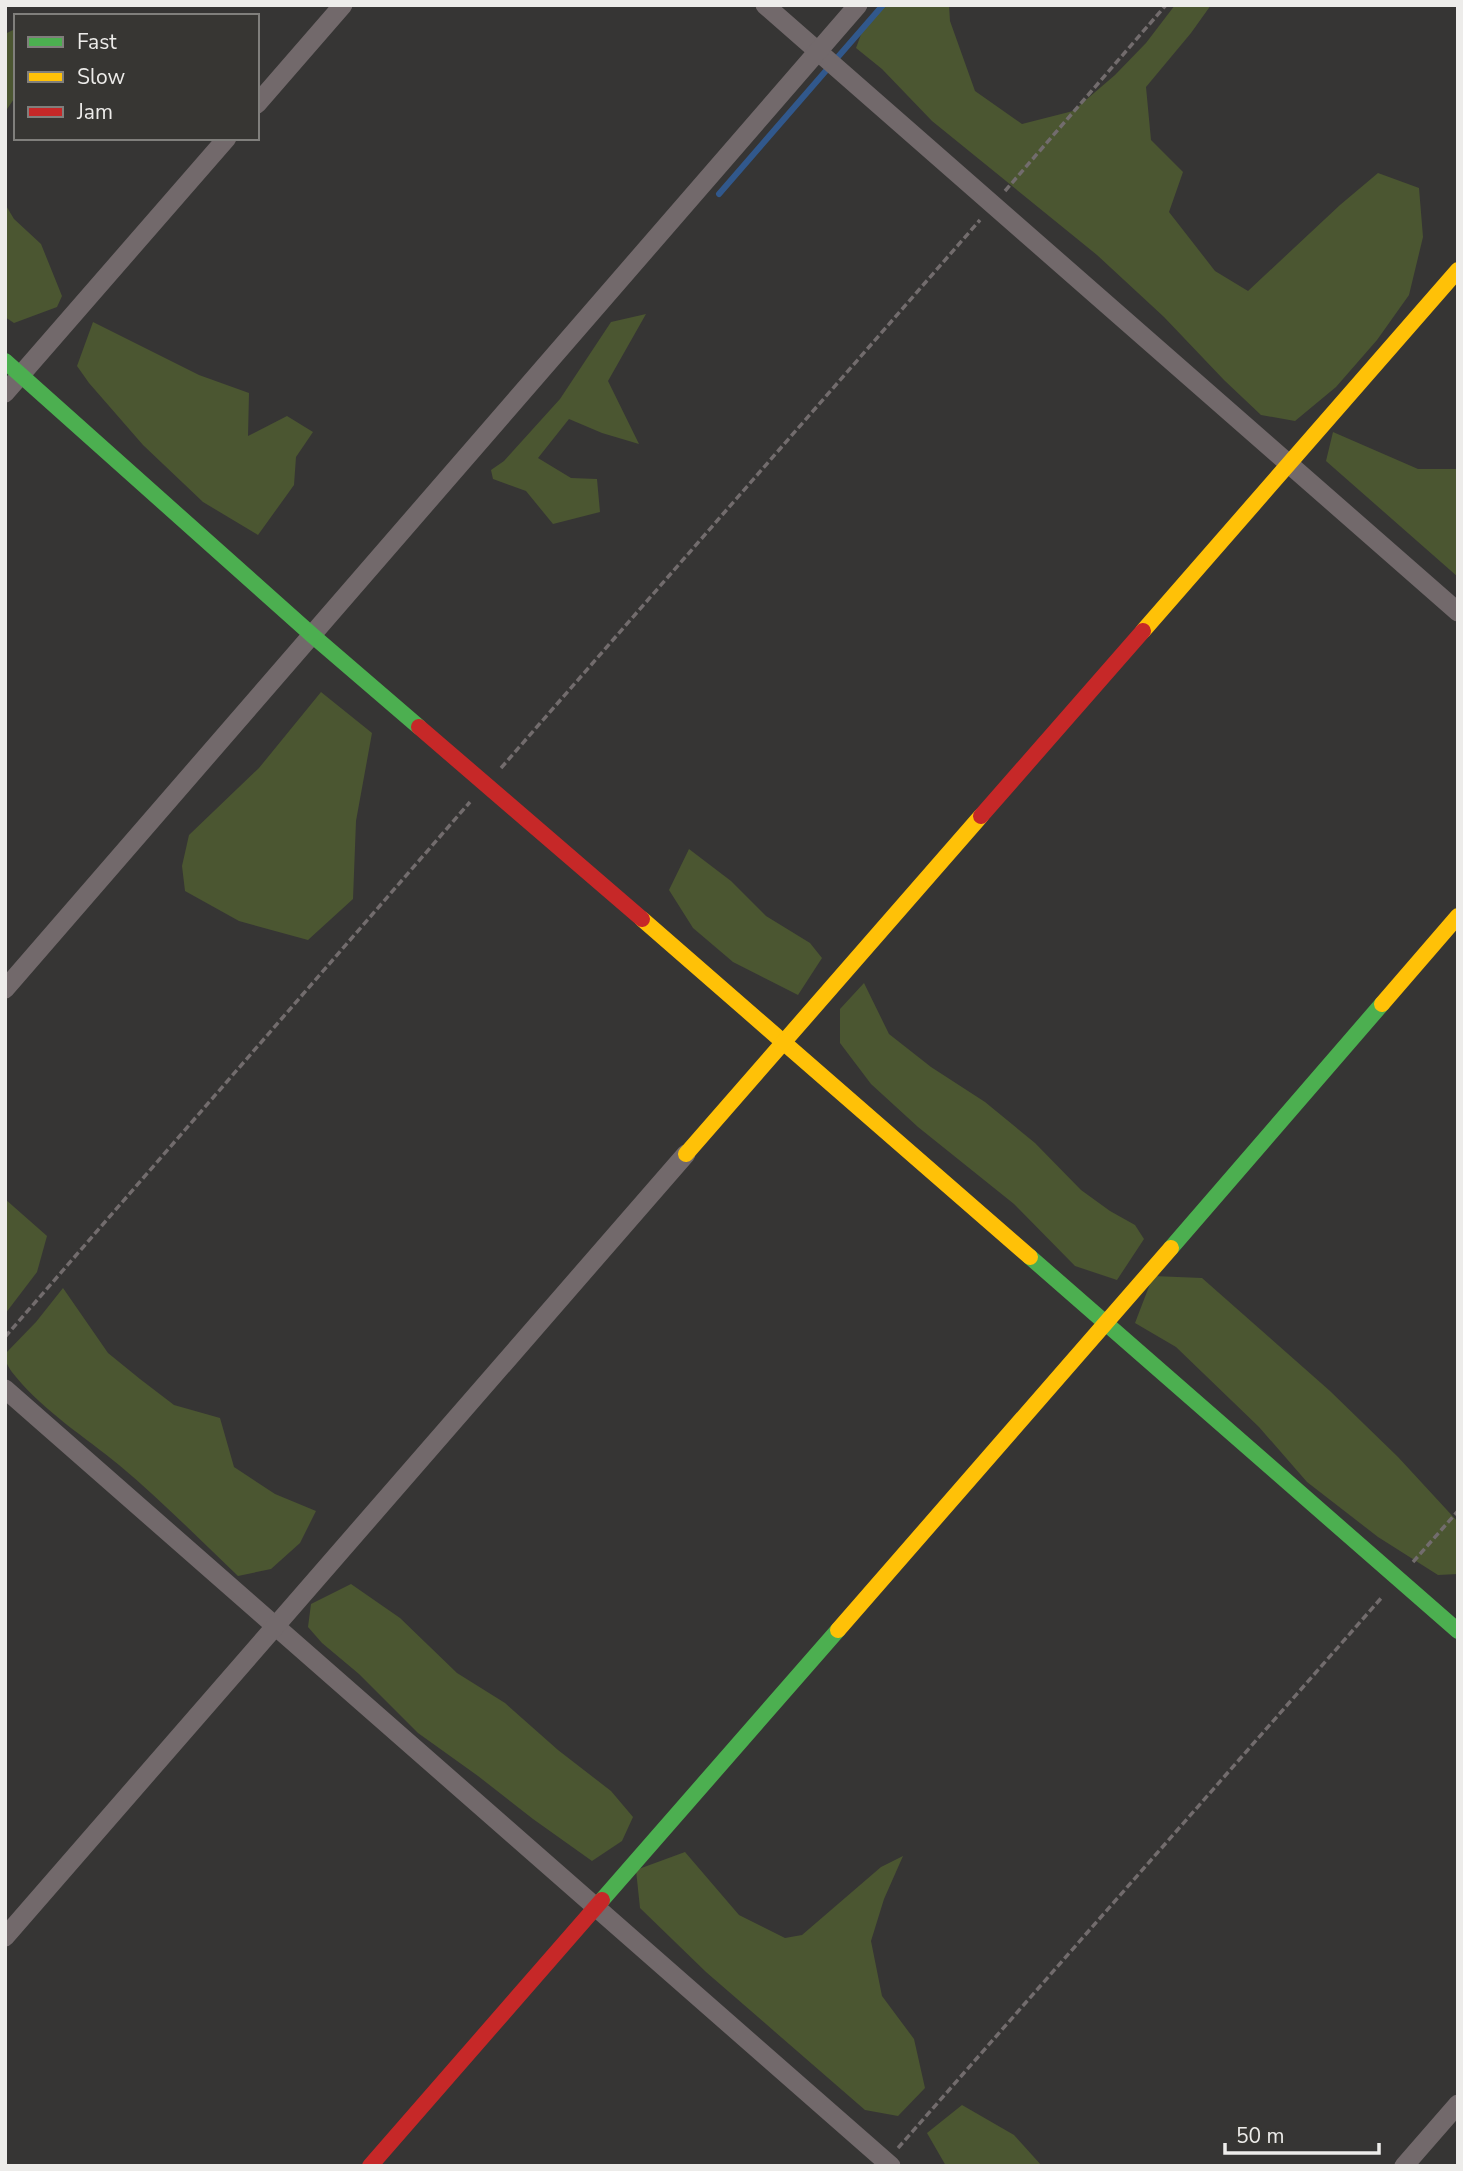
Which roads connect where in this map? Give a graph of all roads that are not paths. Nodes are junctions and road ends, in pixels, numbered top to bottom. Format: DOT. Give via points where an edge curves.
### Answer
graph roads {
  1 [pos="343,5"];
  2 [pos="765,5"];
  3 [pos="858,5"];
  4 [pos="818,51"];
  5 [pos="259,102"];
  6 [pos="225,140"];
  7 [pos="1458,270"];
  8 [pos="5,361"];
  9 [pos="21,375"];
  10 [pos="5,393"];
  11 [pos="1289,463"];
  12 [pos="1458,612"];
  13 [pos="313,635"];
  14 [pos="1458,916"];
  15 [pos="5,989"];
  16 [pos="784,1042"];
  17 [pos="686,1154"];
  18 [pos="1105,1323"];
  19 [pos="5,1390"];
  20 [pos="276,1627"];
  21 [pos="1458,1631"];
  22 [pos="597,1908"];
  23 [pos="5,1937"];
  24 [pos="1458,2104"];
  25 [pos="889,2164"];
  26 [pos="370,2166"];
  27 [pos="1404,2166"];
  1 -- 5 [label="street"];
  2 -- 4 [label="street"];
  3 -- 4 [label="street"];
  4 -- 11 [label="street"];
  4 -- 13 [label="street"];
  6 -- 9 [label="street"];
  7 -- 11 [label="street"];
  8 -- 9 [label="street"];
  9 -- 10 [label="street"];
  9 -- 13 [label="street"];
  11 -- 12 [label="street"];
  11 -- 16 [label="street"];
  13 -- 15 [label="street"];
  13 -- 16 [label="street"];
  14 -- 18 [label="street"];
  16 -- 17 [label="street"];
  16 -- 18 [label="street"];
  17 -- 20 [label="street"];
  18 -- 21 [label="street"];
  18 -- 22 [label="street"];
  19 -- 20 [label="street"];
  20 -- 22 [label="street"];
  20 -- 23 [label="street"];
  22 -- 25 [label="street"];
  22 -- 26 [label="street"];
  24 -- 27 [label="street"];
}
